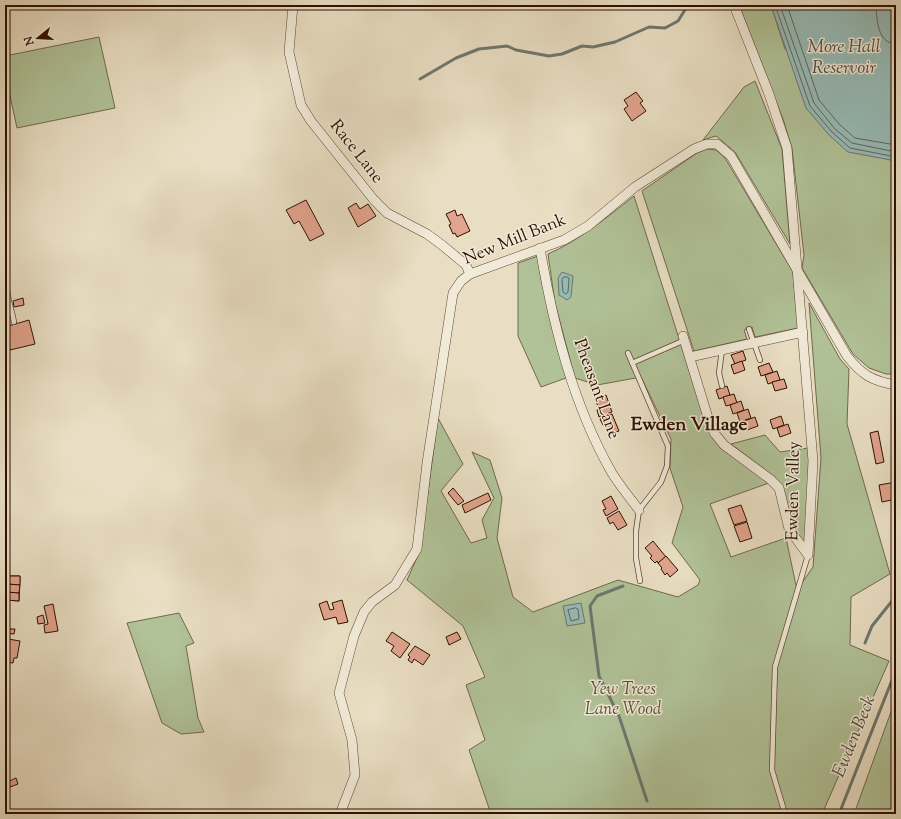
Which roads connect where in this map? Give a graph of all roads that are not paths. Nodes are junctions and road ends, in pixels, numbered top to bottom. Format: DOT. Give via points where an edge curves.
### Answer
graph roads {
  1 [pos="293,5"];
  2 [pos="734,5"];
  3 [pos="540,248"];
  4 [pos="5,267"];
  5 [pos="798,271"];
  6 [pos="470,274"];
  7 [pos="14,322"];
  8 [pos="749,329"];
  9 [pos="803,332"];
  10 [pos="684,338"];
  11 [pos="754,342"];
  12 [pos="722,350"];
  13 [pos="628,353"];
  14 [pos="690,357"];
  15 [pos="760,360"];
  16 [pos="632,363"];
  17 [pos="896,385"];
  18 [pos="722,386"];
  19 [pos="639,510"];
  20 [pos="808,555"];
  21 [pos="640,581"];
  22 [pos="340,814"];
  23 [pos="784,814"];
  1 -- 6 [label="street, Race Lane" via="289,52 301,105 311,121 387,213 442,245 466,266"];
  2 -- 5 [label="street, Ewden Valley" via="787,148"];
  3 -- 5 [label="street, New Mill Bank" via="564,240 588,226 635,187 694,149 707,144 718,144 730,156"];
  3 -- 6 [label="street, New Mill Bank"];
  3 -- 19 [label="street, Pheasant Lane" via="546,285 574,387 594,438 613,474"];
  4 -- 7 [label="lane" via="8,279 6,289"];
  5 -- 9 [label="street, Ewden Valley"];
  5 -- 17 [label="street, New Mill Bank" via="839,344 855,366 871,378"];
  6 -- 22 [label="street, New Mill Bank" via="461,281 454,293 427,463 417,549 395,585 372,602 364,612 343,675 339,693 352,740 354,775"];
  8 -- 11 [label="lane"];
  9 -- 11 [label="street"];
  9 -- 20 [label="street, Ewden Valley" via="813,460"];
  10 -- 14 [label="street, Ewden Valley"];
  10 -- 16 [label="lane"];
  11 -- 12 [label="street"];
  11 -- 15 [label="lane"];
  12 -- 14 [label="street"];
  12 -- 18 [label="lane" via="719,373"];
  13 -- 16 [label="lane"];
  14 -- 20 [label="street, Ewden Valley" via="715,434 724,445 779,488 789,529"];
  16 -- 19 [label="lane" via="668,446 667,466 661,482"];
  19 -- 21 [label="lane" via="636,558"];
  20 -- 23 [label="lane" via="775,667 772,770"];
}
